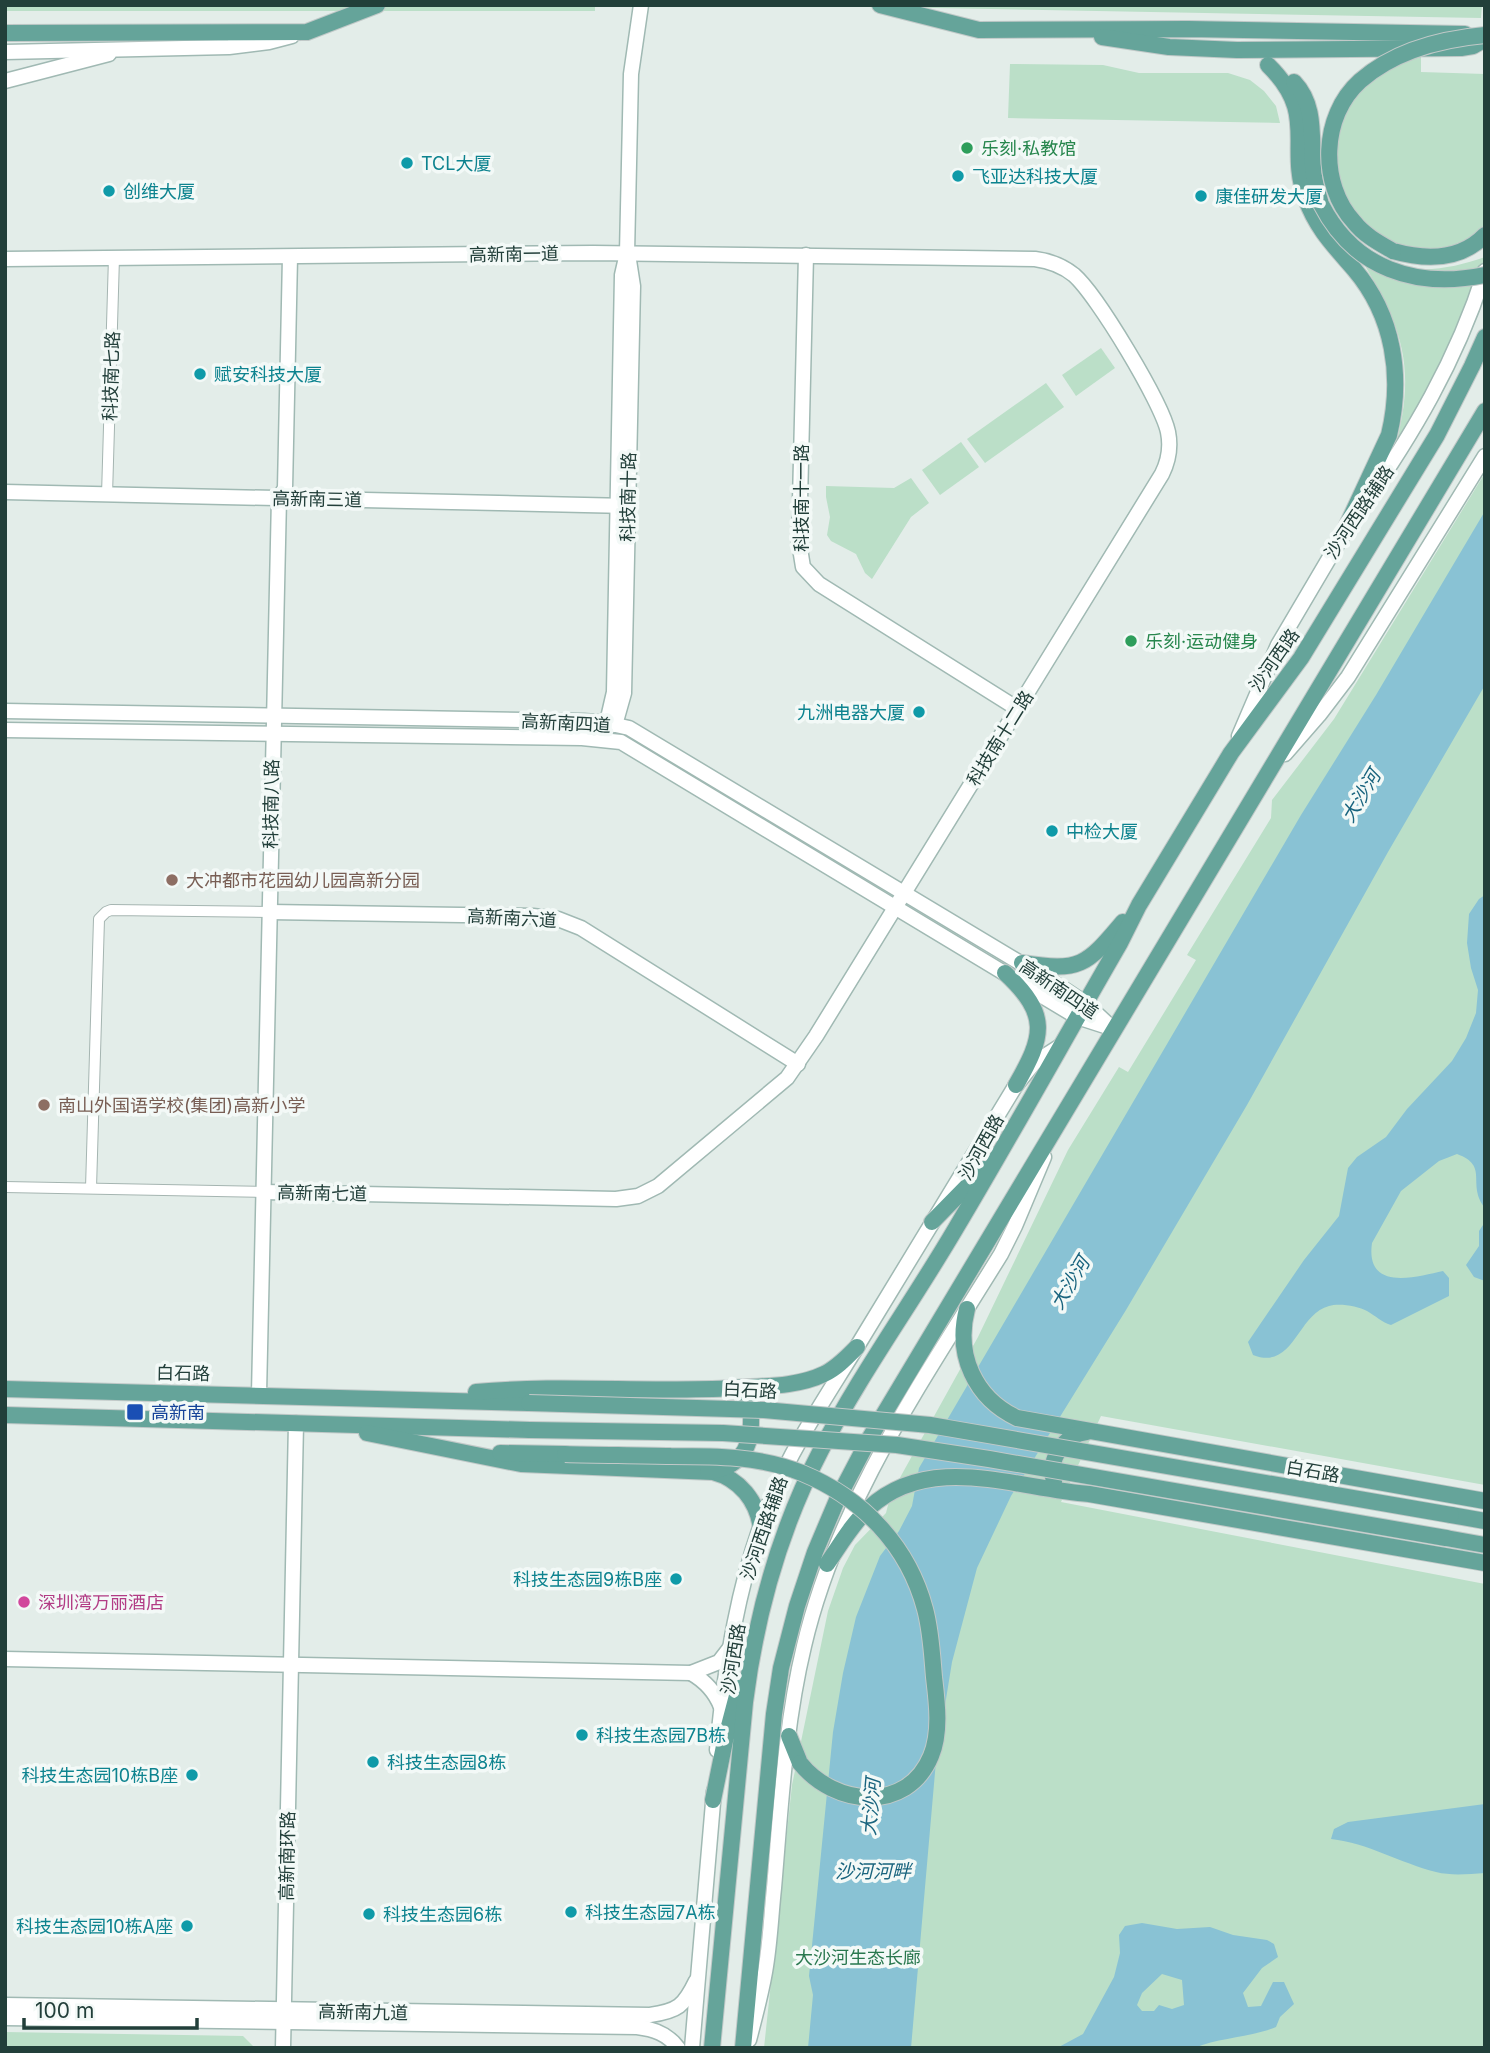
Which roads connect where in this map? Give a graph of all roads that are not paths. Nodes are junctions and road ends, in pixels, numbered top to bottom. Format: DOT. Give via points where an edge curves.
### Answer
graph roads {
  1 [pos="377,5"];
  2 [pos="641,5"];
  3 [pos="880,5"];
  4 [pos="1061,30"];
  5 [pos="307,32"];
  6 [pos="5,33"];
  7 [pos="1485,36"];
  8 [pos="129,49"];
  9 [pos="1237,50"];
  10 [pos="5,52"];
  11 [pos="1268,65"];
  12 [pos="5,81"];
  13 [pos="1485,235"];
  14 [pos="627,253"];
  15 [pos="806,254"];
  16 [pos="114,257"];
  17 [pos="290,257"];
  18 [pos="1023,258"];
  19 [pos="5,259"];
  20 [pos="1485,273"];
  21 [pos="1485,337"];
  22 [pos="1485,411"];
  23 [pos="1485,456"];
  24 [pos="5,492"];
  25 [pos="107,495"];
  26 [pos="279,498"];
  27 [pos="623,506"];
  28 [pos="1342,536"];
  29 [pos="1018,709"];
  30 [pos="5,711"];
  31 [pos="274,715"];
  32 [pos="611,724"];
  33 [pos="5,730"];
  34 [pos="273,734"];
  35 [pos="606,739"];
  36 [pos="1231,754"];
  37 [pos="1266,777"];
  38 [pos="905,892"];
  39 [pos="1139,905"];
  40 [pos="896,906"];
  41 [pos="269,912"];
  42 [pos="1022,963"];
  43 [pos="1005,973"];
  44 [pos="1086,1003"];
  45 [pos="1077,1017"];
  46 [pos="1113,1029"];
  47 [pos="1059,1047"];
  48 [pos="798,1064"];
  49 [pos="1016,1085"];
  50 [pos="1058,1121"];
  51 [pos="1000,1152"];
  52 [pos="5,1187"];
  53 [pos="91,1188"];
  54 [pos="263,1192"];
  55 [pos="638,1196"];
  56 [pos="932,1222"];
  57 [pos="967,1309"];
  58 [pos="857,1347"];
  59 [pos="5,1389"];
  60 [pos="718,1389"];
  61 [pos="259,1394"];
  62 [pos="407,1398"];
  63 [pos="5,1415"];
  64 [pos="296,1423"];
  65 [pos="329,1425"];
  66 [pos="1082,1430"];
  67 [pos="456,1452"];
  68 [pos="703,1471"];
  69 [pos="1054,1491"];
  70 [pos="1485,1501"];
  71 [pos="1485,1521"];
  72 [pos="761,1528"];
  73 [pos="1485,1545"];
  74 [pos="1485,1563"];
  75 [pos="827,1564"];
  76 [pos="759,1618"];
  77 [pos="730,1648"];
  78 [pos="5,1659"];
  79 [pos="291,1664"];
  80 [pos="691,1673"];
  81 [pos="721,1707"];
  82 [pos="789,1736"];
  83 [pos="713,1800"];
  84 [pos="699,1974"];
  85 [pos="5,2005"];
  86 [pos="283,2017"];
  87 [pos="5,2018"];
  88 [pos="283,2048"];
  89 [pos="678,2048"];
  90 [pos="692,2048"];
  91 [pos="712,2048"];
  92 [pos="745,2048"];
  1 -- 5 [label="main road"];
  2 -- 14 [label="street, 科技南十路" via="631,74"];
  3 -- 4 [label="main road" via="979,30"];
  4 -- 7 [label="main road, bridge"];
  4 -- 9 [label="main road" via="1150,45"];
  5 -- 6 [label="main road"];
  5 -- 8 [label="street" via="229,47"];
  7 -- 9 [label="main road" via="1473,46 1461,48"];
  7 -- 13 [label="main road, bridge" via="1434,44 1392,60 1360,81 1340,108 1329,153 1336,195 1343,208 1358,227 1393,251 1442,257 1469,248"];
  8 -- 10 [label="street"];
  8 -- 12 [label="street"];
  9 -- 11 [label="main road"];
  11 -- 20 [label="main road, bridge" via="1296,84 1309,106 1314,178 1321,204 1338,231 1380,265 1420,279"];
  11 -- 28 [label="main road" via="1294,100 1301,184 1308,205 1330,243 1376,300 1394,355 1395,399 1389,435"];
  14 -- 15 [label="street, 高新南一道"];
  14 -- 17 [label="street, 高新南一道"];
  14 -- 27 [label="street, 科技南十路" via="622,275"];
  15 -- 18 [label="street, 高新南一道"];
  15 -- 29 [label="street, 科技南十一路" via="799,542 803,567 819,584"];
  16 -- 17 [label="street, 高新南一道"];
  16 -- 19 [label="street, 高新南一道"];
  16 -- 25 [label="street, 科技南七路"];
  17 -- 26 [label="street, 科技南八路" via="285,488"];
  18 -- 29 [label="street, 科技南十二路" via="1065,268 1088,291 1161,409 1170,445 1162,474"];
  20 -- 28 [label="street, 沙河西路辅路" via="1432,398"];
  21 -- 36 [label="main road, 沙河西路" via="1437,435 1301,658"];
  22 -- 37 [label="main road"];
  23 -- 37 [label="street" via="1334,697"];
  24 -- 25 [label="street, 高新南三道"];
  25 -- 26 [label="street, 高新南三道"];
  26 -- 27 [label="street, 高新南三道"];
  26 -- 31 [label="street, 科技南八路"];
  27 -- 32 [label="street, 科技南十路"];
  28 -- 36 [label="street, 沙河西路辅路" via="1278,645"];
  29 -- 38 [label="street, 科技南十二路"];
  30 -- 31 [label="street, 高新南四道"];
  31 -- 32 [label="street, 高新南四道"];
  31 -- 34 [label="street, 科技南八路"];
  32 -- 35 [label="street, 科技南十路"];
  32 -- 38 [label="street, 高新南四道" via="637,732"];
  33 -- 34 [label="street, 高新南四道"];
  34 -- 35 [label="street, 高新南四道"];
  34 -- 41 [label="street, 科技南八路"];
  35 -- 40 [label="street, 高新南四道" via="630,746"];
  36 -- 39 [label="main road, 沙河西路"];
  37 -- 46 [label="main road"];
  38 -- 40 [label="street, 科技南十二路"];
  38 -- 42 [label="street, 高新南四道"];
  39 -- 42 [label="main road" via="1094,956 1083,962 1056,967"];
  39 -- 44 [label="main road, 沙河西路"];
  40 -- 43 [label="street, 高新南四道"];
  40 -- 48 [label="street, 科技南十二路"];
  41 -- 48 [label="street, 高新南六道" via="533,916 570,922"];
  41 -- 53 [label="street" via="111,910 99,919"];
  41 -- 54 [label="street, 科技南八路"];
  42 -- 44 [label="street, 高新南四道"];
  43 -- 45 [label="street, 高新南四道"];
  43 -- 49 [label="main road" via="1027,996 1037,1019 1034,1052"];
  44 -- 45 [label="main road, 沙河西路"];
  44 -- 46 [label="street, 高新南四道"];
  45 -- 46 [label="street, 高新南四道"];
  45 -- 47 [label="main road, 沙河西路"];
  46 -- 50 [label="main road"];
  47 -- 49 [label="street, 沙河西路辅路" via="1034,1063"];
  47 -- 51 [label="main road, 沙河西路"];
  48 -- 55 [label="street, 科技南十二路" via="657,1186"];
  49 -- 56 [label="street, 沙河西路辅路"];
  50 -- 57 [label="street" via="1012,1233"];
  50 -- 92 [label="main road" via="869,1439 837,1500 805,1579 774,1714"];
  51 -- 56 [label="main road"];
  51 -- 76 [label="main road, 沙河西路" via="821,1451 778,1553"];
  52 -- 53 [label="street, 高新南七道"];
  53 -- 54 [label="street, 高新南七道"];
  54 -- 55 [label="street, 高新南七道"];
  54 -- 61 [label="street, 科技南八路"];
  56 -- 58 [label="street, 沙河西路辅路"];
  57 -- 66 [label="main road" via="965,1355 974,1381 990,1401 1002,1411 1032,1422"];
  57 -- 75 [label="street" via="866,1477"];
  58 -- 60 [label="main road" via="838,1365 812,1378"];
  58 -- 72 [label="street, 沙河西路辅路" via="796,1447"];
  59 -- 61 [label="main road, 白石路"];
  60 -- 62 [label="main road" via="523,1388"];
  60 -- 68 [label="main road" via="740,1392 750,1401 750,1439 744,1454 732,1464"];
  61 -- 62 [label="main road, 白石路"];
  62 -- 71 [label="main road, 白石路, bridge" via="764,1410 917,1424"];
  63 -- 64 [label="main road"];
  64 -- 65 [label="main road"];
  64 -- 79 [label="street, 高新南环路"];
  65 -- 67 [label="main road"];
  65 -- 73 [label="main road, bridge" via="736,1434 897,1445"];
  66 -- 69 [label="main road" via="1070,1437 1055,1460"];
  66 -- 70 [label="main road"];
  67 -- 68 [label="main road" via="531,1465"];
  67 -- 82 [label="main road, bridge" via="722,1457 770,1463 800,1472 863,1509 890,1537 918,1586 928,1623 936,1708 931,1754 923,1769 893,1793 873,1798 849,1796 811,1776"];
  68 -- 72 [label="main road" via="721,1474 743,1489 756,1508"];
  69 -- 74 [label="main road"];
  69 -- 75 [label="main road" via="942,1476 913,1483 878,1501 853,1525"];
  72 -- 77 [label="street, 沙河西路辅路"];
  75 -- 82 [label="street" via="803,1647"];
  76 -- 83 [label="main road"];
  76 -- 91 [label="main road, 沙河西路" via="745,1702"];
  77 -- 80 [label="street" via="719,1662"];
  77 -- 81 [label="street, 沙河西路辅路"];
  78 -- 79 [label="street"];
  79 -- 80 [label="street"];
  79 -- 86 [label="street, 高新南环路"];
  80 -- 81 [label="street" via="713,1691"];
  81 -- 83 [label="street, 沙河西路辅路"];
  82 -- 92 [label="street" via="768,1954"];
  83 -- 84 [label="street, 沙河西路辅路"];
  84 -- 86 [label="street, 高新南九道" via="679,2007 650,2015"];
  84 -- 90 [label="street, 沙河西路辅路"];
  85 -- 86 [label="street, 高新南九道"];
  86 -- 87 [label="street, 高新南九道"];
  86 -- 88 [label="street, 高新南环路"];
  86 -- 89 [label="street, 高新南九道" via="637,2027 657,2031"];
}
